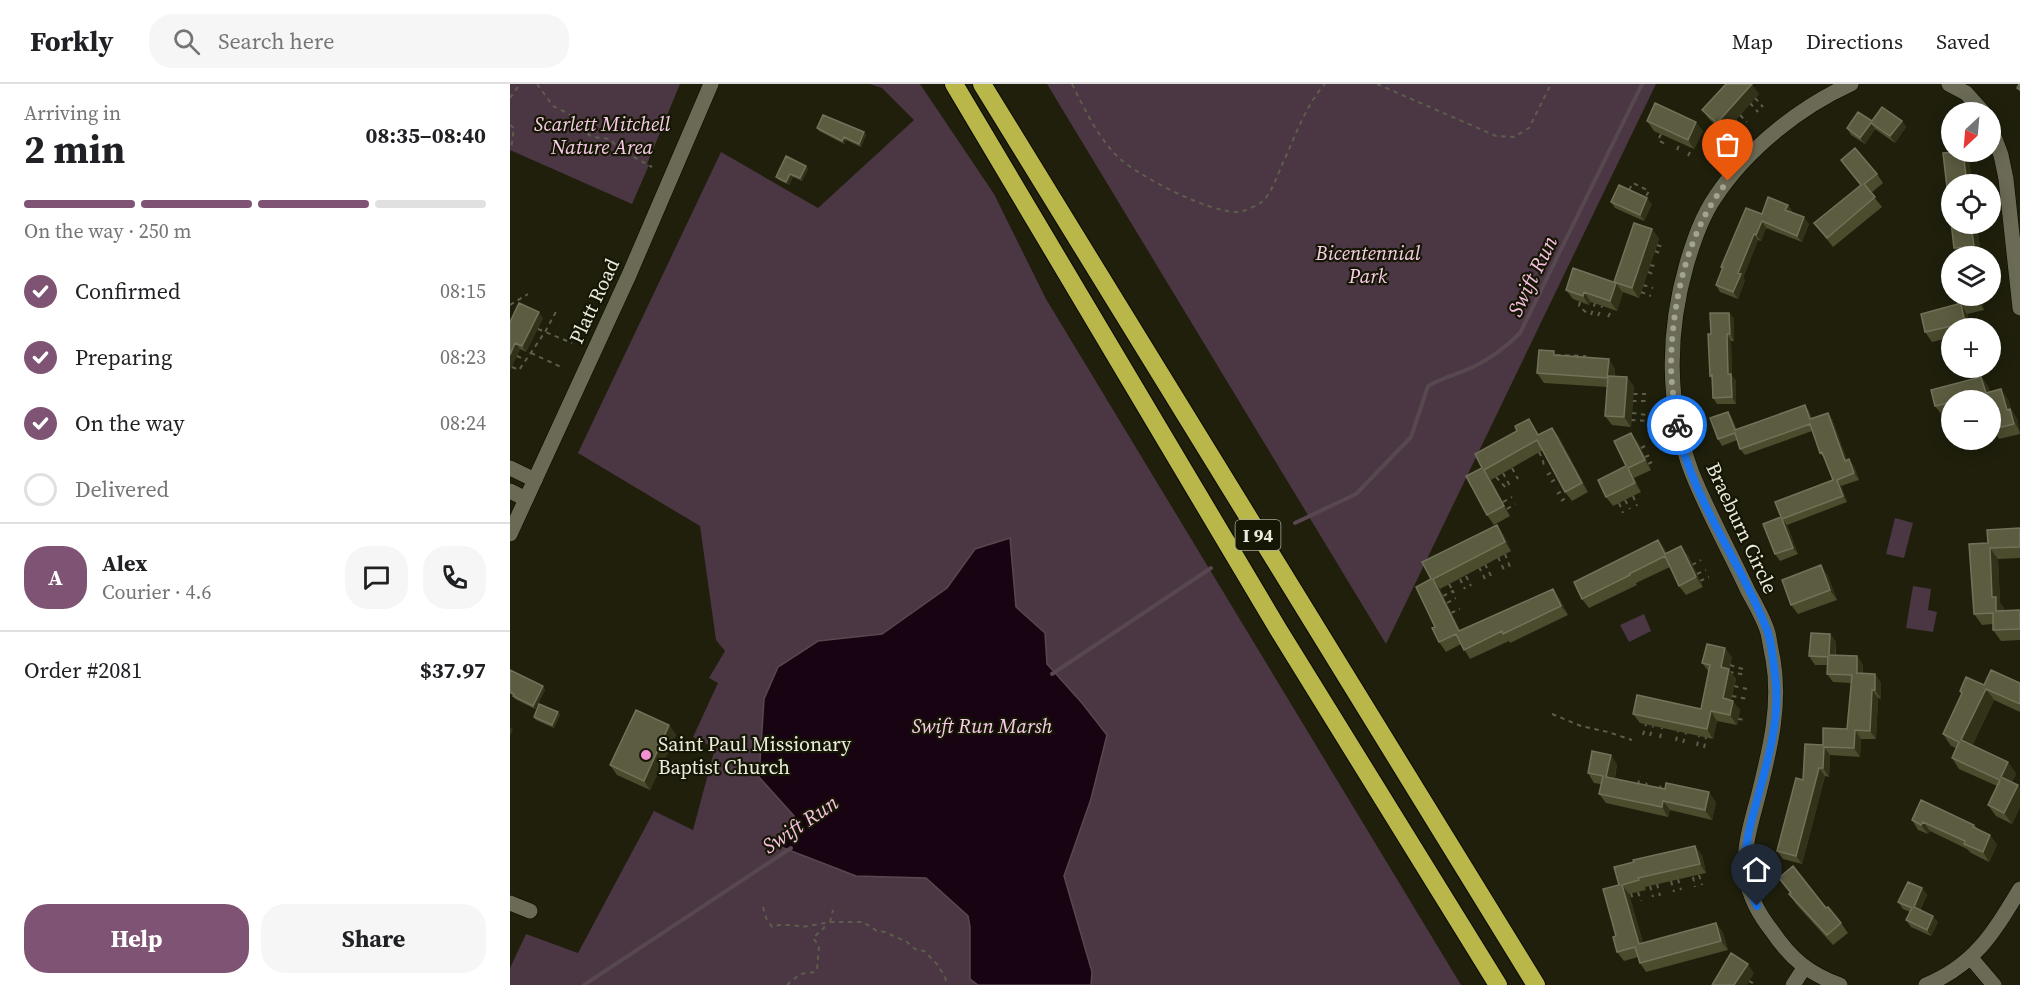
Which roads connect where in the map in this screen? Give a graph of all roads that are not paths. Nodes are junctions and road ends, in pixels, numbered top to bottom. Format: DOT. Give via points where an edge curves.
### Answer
graph roads {
  1 [pos="711,84"];
  2 [pos="954,84"];
  3 [pos="982,84"];
  4 [pos="1851,84"];
  5 [pos="1949,84"];
  6 [pos="1968,88"];
  7 [pos="1977,102"];
  8 [pos="2001,155"];
  9 [pos="2020,308"];
  10 [pos="510,468"];
  11 [pos="535,480"];
  12 [pos="510,491"];
  13 [pos="526,499"];
  14 [pos="510,534"];
  15 [pos="2020,889"];
  16 [pos="510,903"];
  17 [pos="530,910"];
  18 [pos="1971,958"];
  19 [pos="1804,968"];
  20 [pos="1498,985"];
  21 [pos="1536,985"];
  22 [pos="1792,985"];
  23 [pos="1840,985"];
  24 [pos="1926,985"];
  25 [pos="1994,985"];
  1 -- 11 [label="street, Platt Road"];
  2 -- 20 [label="highway, I 94" via="1278,629"];
  3 -- 21 [label="highway, I 94"];
  4 -- 19 [label="street, Braeburn Circle" via="1812,105 1768,138 1716,196 1689,255 1672,342 1671,368 1682,443 1706,504 1767,631 1776,677 1776,715 1749,830 1746,877 1763,920"];
  5 -- 6 [label="street"];
  6 -- 7 [label="street"];
  8 -- 9 [label="street"];
  10 -- 11 [label="street"];
  11 -- 13 [label="street, Platt Road"];
  12 -- 13 [label="street"];
  13 -- 14 [label="street, Platt Road"];
  15 -- 18 [label="street" via="1985,944"];
  16 -- 17 [label="street"];
  18 -- 24 [label="street"];
  18 -- 25 [label="street"];
  19 -- 22 [label="street"];
  19 -- 23 [label="street, Braeburn Circle"];
}
